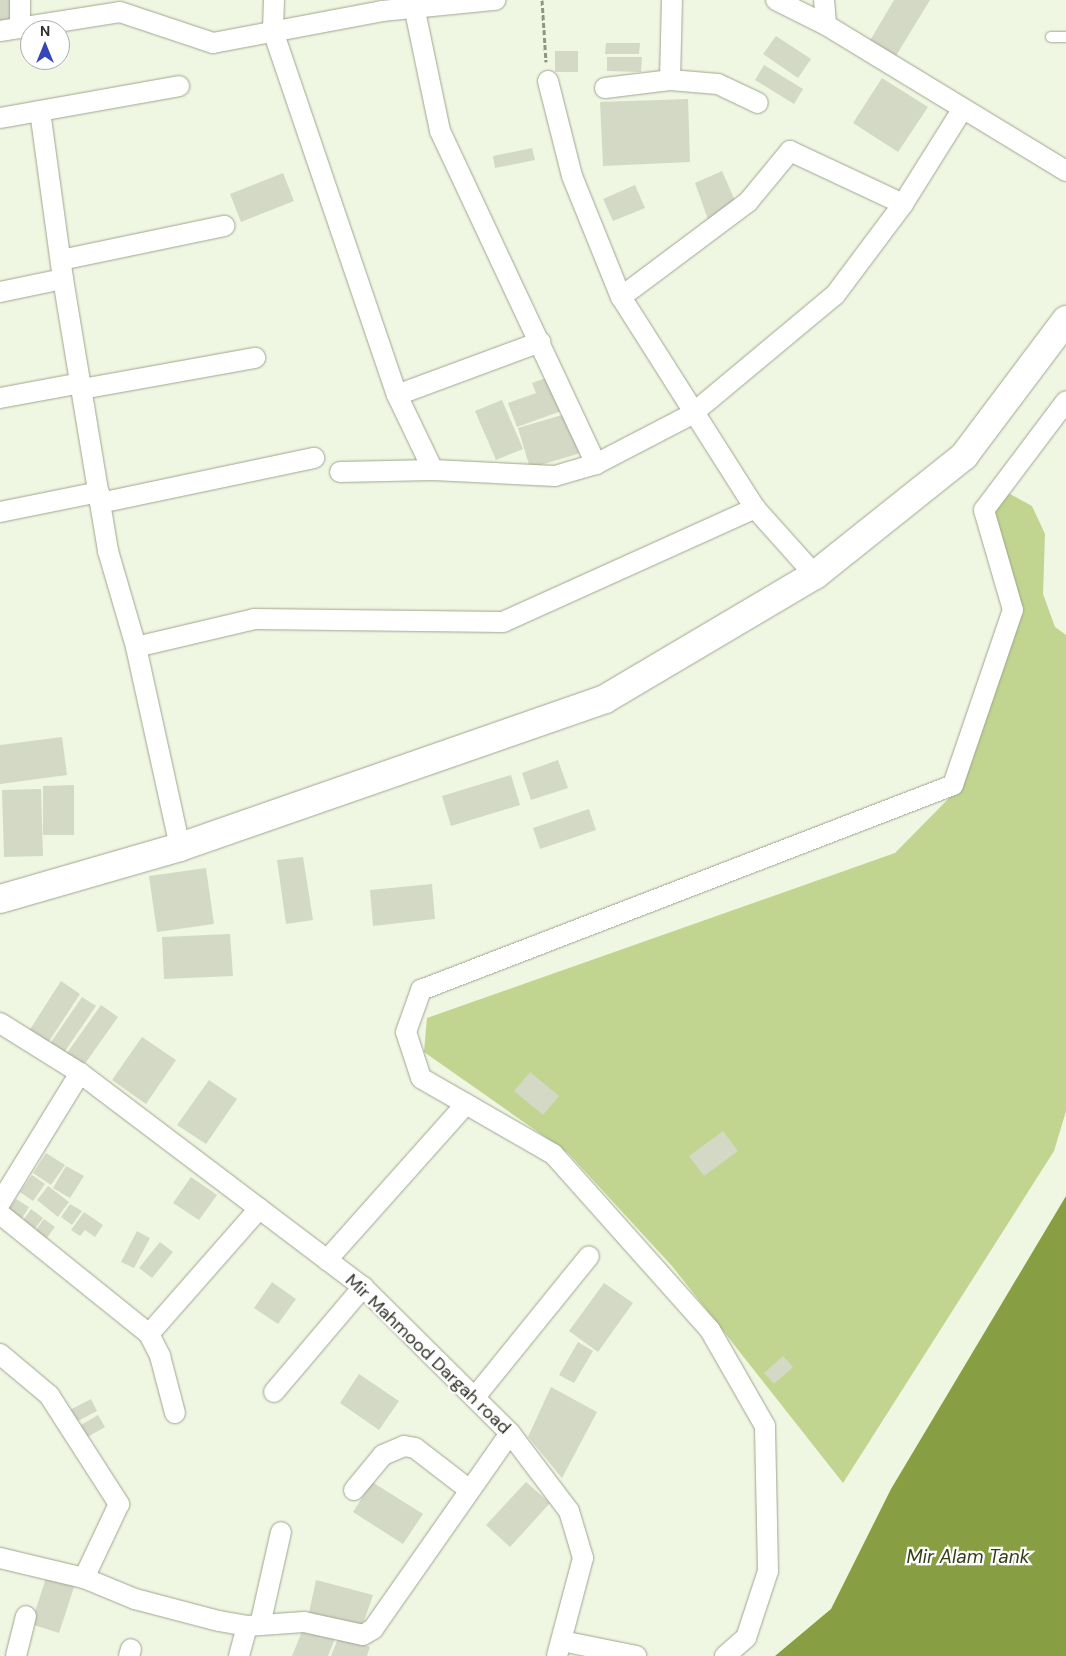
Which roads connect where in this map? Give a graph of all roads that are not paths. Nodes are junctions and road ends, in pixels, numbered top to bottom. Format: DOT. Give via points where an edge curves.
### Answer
graph roads {
  1 [pos="20,0"];
  2 [pos="274,0"];
  3 [pos="495,0"];
  4 [pos="672,0"];
  5 [pos="776,0"];
  6 [pos="824,0"];
  7 [pos="120,6"];
  8 [pos="383,6"];
  9 [pos="415,11"];
  10 [pos="20,20"];
  11 [pos="50,20"];
  12 [pos="826,25"];
  13 [pos="20,26"];
  14 [pos="0,31"];
  15 [pos="272,31"];
  16 [pos="1051,37"];
  17 [pos="1066,37"];
  18 [pos="670,80"];
  19 [pos="548,81"];
  20 [pos="179,86"];
  21 [pos="605,88"];
  22 [pos="758,103"];
  23 [pos="962,110"];
  24 [pos="40,111"];
  25 [pos="0,118"];
  26 [pos="1066,171"];
  27 [pos="903,204"];
  28 [pos="224,226"];
  29 [pos="62,270"];
  30 [pos="0,292"];
  31 [pos="621,297"];
  32 [pos="1066,320"];
  33 [pos="540,342"];
  34 [pos="255,358"];
  35 [pos="81,386"];
  36 [pos="397,395"];
  37 [pos="0,398"];
  38 [pos="1066,401"];
  39 [pos="692,414"];
  40 [pos="314,458"];
  41 [pos="596,464"];
  42 [pos="433,470"];
  43 [pos="340,472"];
  44 [pos="100,497"];
  45 [pos="755,508"];
  46 [pos="0,512"];
  47 [pos="815,575"];
  48 [pos="136,646"];
  49 [pos="180,847"];
  50 [pos="0,898"];
  51 [pos="0,1022"];
  52 [pos="80,1073"];
  53 [pos="466,1104"];
  54 [pos="0,1203"];
  55 [pos="259,1209"];
  56 [pos="0,1214"];
  57 [pos="589,1256"];
  58 [pos="327,1260"];
  59 [pos="364,1287"];
  60 [pos="149,1334"];
  61 [pos="0,1354"];
  62 [pos="274,1392"];
  63 [pos="475,1397"];
  64 [pos="175,1413"];
  65 [pos="510,1433"];
  66 [pos="467,1488"];
  67 [pos="354,1490"];
  68 [pos="280,1532"];
  69 [pos="0,1558"];
  70 [pos="84,1578"];
  71 [pos="26,1616"];
  72 [pos="254,1626"];
  73 [pos="560,1648"];
  74 [pos="16,1656"];
  75 [pos="239,1656"];
  76 [pos="636,1656"];
  77 [pos="725,1656"];
  1 -- 10 [label="street"];
  2 -- 15 [label="street"];
  3 -- 9 [label="street"];
  4 -- 18 [label="street"];
  5 -- 12 [label="street"];
  6 -- 12 [label="street"];
  7 -- 11 [label="street"];
  7 -- 15 [label="street" via="213,43"];
  8 -- 9 [label="street"];
  8 -- 15 [label="street"];
  9 -- 33 [label="street" via="440,130"];
  12 -- 23 [label="street"];
  13 -- 14 [label="street"];
  15 -- 36 [label="street"];
  16 -- 17 [label="lane"];
  18 -- 21 [label="street"];
  18 -- 22 [label="street" via="718,84"];
  19 -- 31 [label="street" via="572,176"];
  20 -- 24 [label="street"];
  23 -- 26 [label="street"];
  23 -- 27 [label="street"];
  24 -- 25 [label="street"];
  24 -- 29 [label="street"];
  27 -- 31 [label="street" via="790,151 748,202"];
  27 -- 39 [label="street" via="835,295"];
  28 -- 29 [label="street"];
  29 -- 30 [label="street"];
  29 -- 35 [label="street"];
  31 -- 39 [label="street"];
  32 -- 47 [label="main road" via="964,456"];
  33 -- 36 [label="street"];
  33 -- 41 [label="street"];
  34 -- 35 [label="street"];
  35 -- 37 [label="street"];
  35 -- 44 [label="street"];
  36 -- 42 [label="street"];
  38 -- 53 [label="street" via="984,510 1012,610 953,785 420,990 406,1032 421,1078"];
  39 -- 41 [label="street"];
  39 -- 45 [label="street"];
  40 -- 44 [label="street"];
  41 -- 42 [label="street" via="555,476"];
  42 -- 43 [label="street"];
  44 -- 46 [label="street"];
  44 -- 48 [label="street" via="108,551"];
  45 -- 47 [label="street"];
  45 -- 48 [label="street" via="504,622 254,619"];
  47 -- 49 [label="main road" via="605,699"];
  48 -- 49 [label="street"];
  49 -- 50 [label="main road"];
  51 -- 52 [label="street, Mir Mahmood Dargah road"];
  52 -- 54 [label="street"];
  52 -- 55 [label="street, Mir Mahmood Dargah road"];
  53 -- 58 [label="street"];
  53 -- 77 [label="street" via="553,1154 710,1330 765,1426 768,1570 746,1638"];
  55 -- 58 [label="street, Mir Mahmood Dargah road"];
  55 -- 60 [label="street"];
  56 -- 60 [label="street"];
  57 -- 63 [label="street"];
  58 -- 59 [label="street, Mir Mahmood Dargah road"];
  59 -- 62 [label="street"];
  59 -- 63 [label="street, Mir Mahmood Dargah road"];
  60 -- 64 [label="street" via="160,1356"];
  61 -- 70 [label="street" via="49,1396 119,1504"];
  63 -- 65 [label="street, Mir Mahmood Dargah road"];
  65 -- 66 [label="street"];
  65 -- 73 [label="street, Mir Mahmood Dargah road" via="569,1511 583,1558"];
  66 -- 67 [label="street" via="415,1448 404,1446 383,1455"];
  66 -- 72 [label="street" via="373,1629 364,1635 304,1622"];
  68 -- 72 [label="street"];
  69 -- 70 [label="street"];
  70 -- 72 [label="street" via="135,1599"];
  71 -- 74 [label="street"];
  72 -- 75 [label="street"];
  73 -- 76 [label="street"];
}
